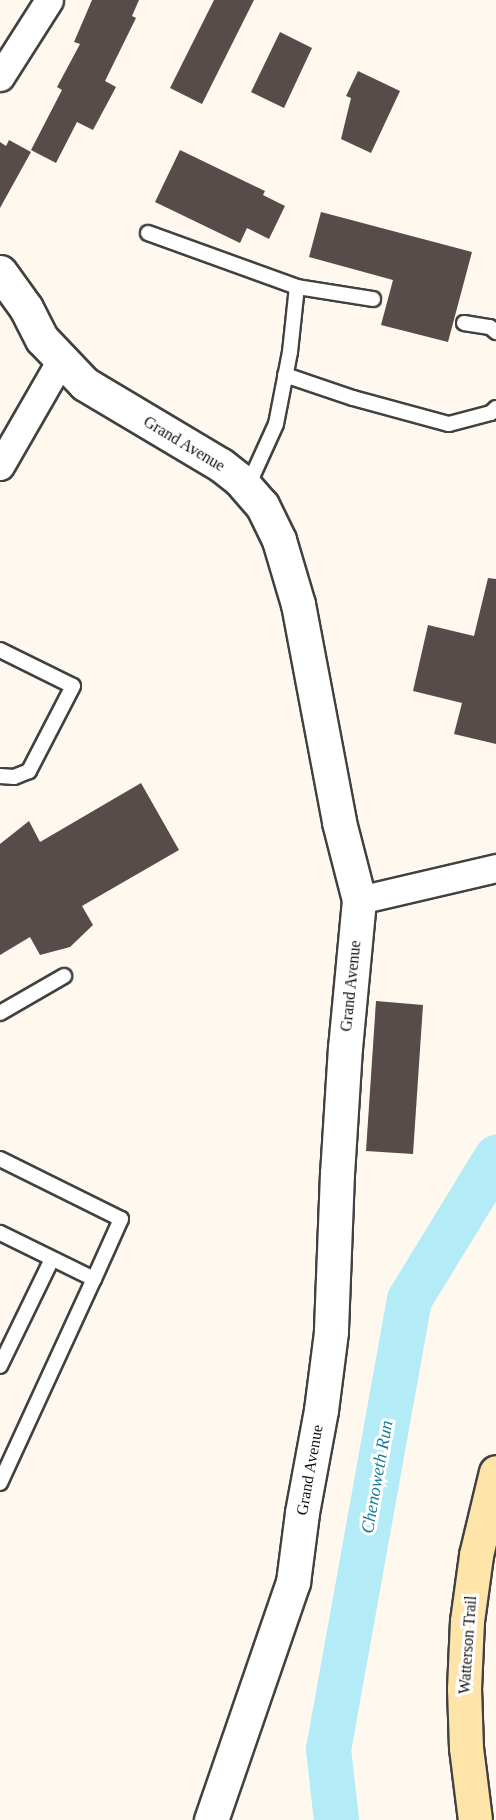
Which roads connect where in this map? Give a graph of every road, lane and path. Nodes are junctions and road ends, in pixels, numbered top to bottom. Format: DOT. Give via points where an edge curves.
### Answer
graph roads {
  1 [pos="49,0"];
  2 [pos="0,77"];
  3 [pos="148,233"];
  4 [pos="0,272"];
  5 [pos="297,287"];
  6 [pos="373,299"];
  7 [pos="464,323"];
  8 [pos="496,332"];
  9 [pos="61,360"];
  10 [pos="285,375"];
  11 [pos="496,408"];
  12 [pos="0,466"];
  13 [pos="247,488"];
  14 [pos="0,650"];
  15 [pos="0,776"];
  16 [pos="496,868"];
  17 [pos="359,900"];
  18 [pos="64,976"];
  19 [pos="0,1013"];
  20 [pos="0,1159"];
  21 [pos="0,1233"];
  22 [pos="52,1259"];
  23 [pos="94,1279"];
  24 [pos="0,1366"];
  25 [pos="496,1472"];
  26 [pos="0,1483"];
  27 [pos="211,1820"];
  28 [pos="475,1820"];
  1 -- 2 [label="street"];
  3 -- 5 [label="lane"];
  4 -- 9 [label="street, Grand Avenue" via="42,339"];
  5 -- 6 [label="lane"];
  5 -- 10 [label="lane"];
  7 -- 8 [label="lane" via="490,327"];
  9 -- 12 [label="street"];
  9 -- 13 [label="street, Grand Avenue" via="85,384 221,465"];
  10 -- 11 [label="lane" via="449,424 491,413"];
  10 -- 13 [label="lane" via="276,424"];
  13 -- 17 [label="street, Grand Avenue" via="262,505 279,540 298,604 339,822"];
  14 -- 15 [label="lane" via="73,686 29,771 14,777"];
  16 -- 17 [label="street"];
  17 -- 27 [label="street, Grand Avenue" via="341,1105 331,1332 293,1582"];
  18 -- 19 [label="lane"];
  20 -- 23 [label="lane" via="121,1219"];
  21 -- 22 [label="lane"];
  22 -- 23 [label="lane"];
  22 -- 24 [label="lane"];
  23 -- 26 [label="lane"];
  25 -- 28 [label="main road, Watterson Trail" via="476,1555 467,1621 465,1724"];
}
